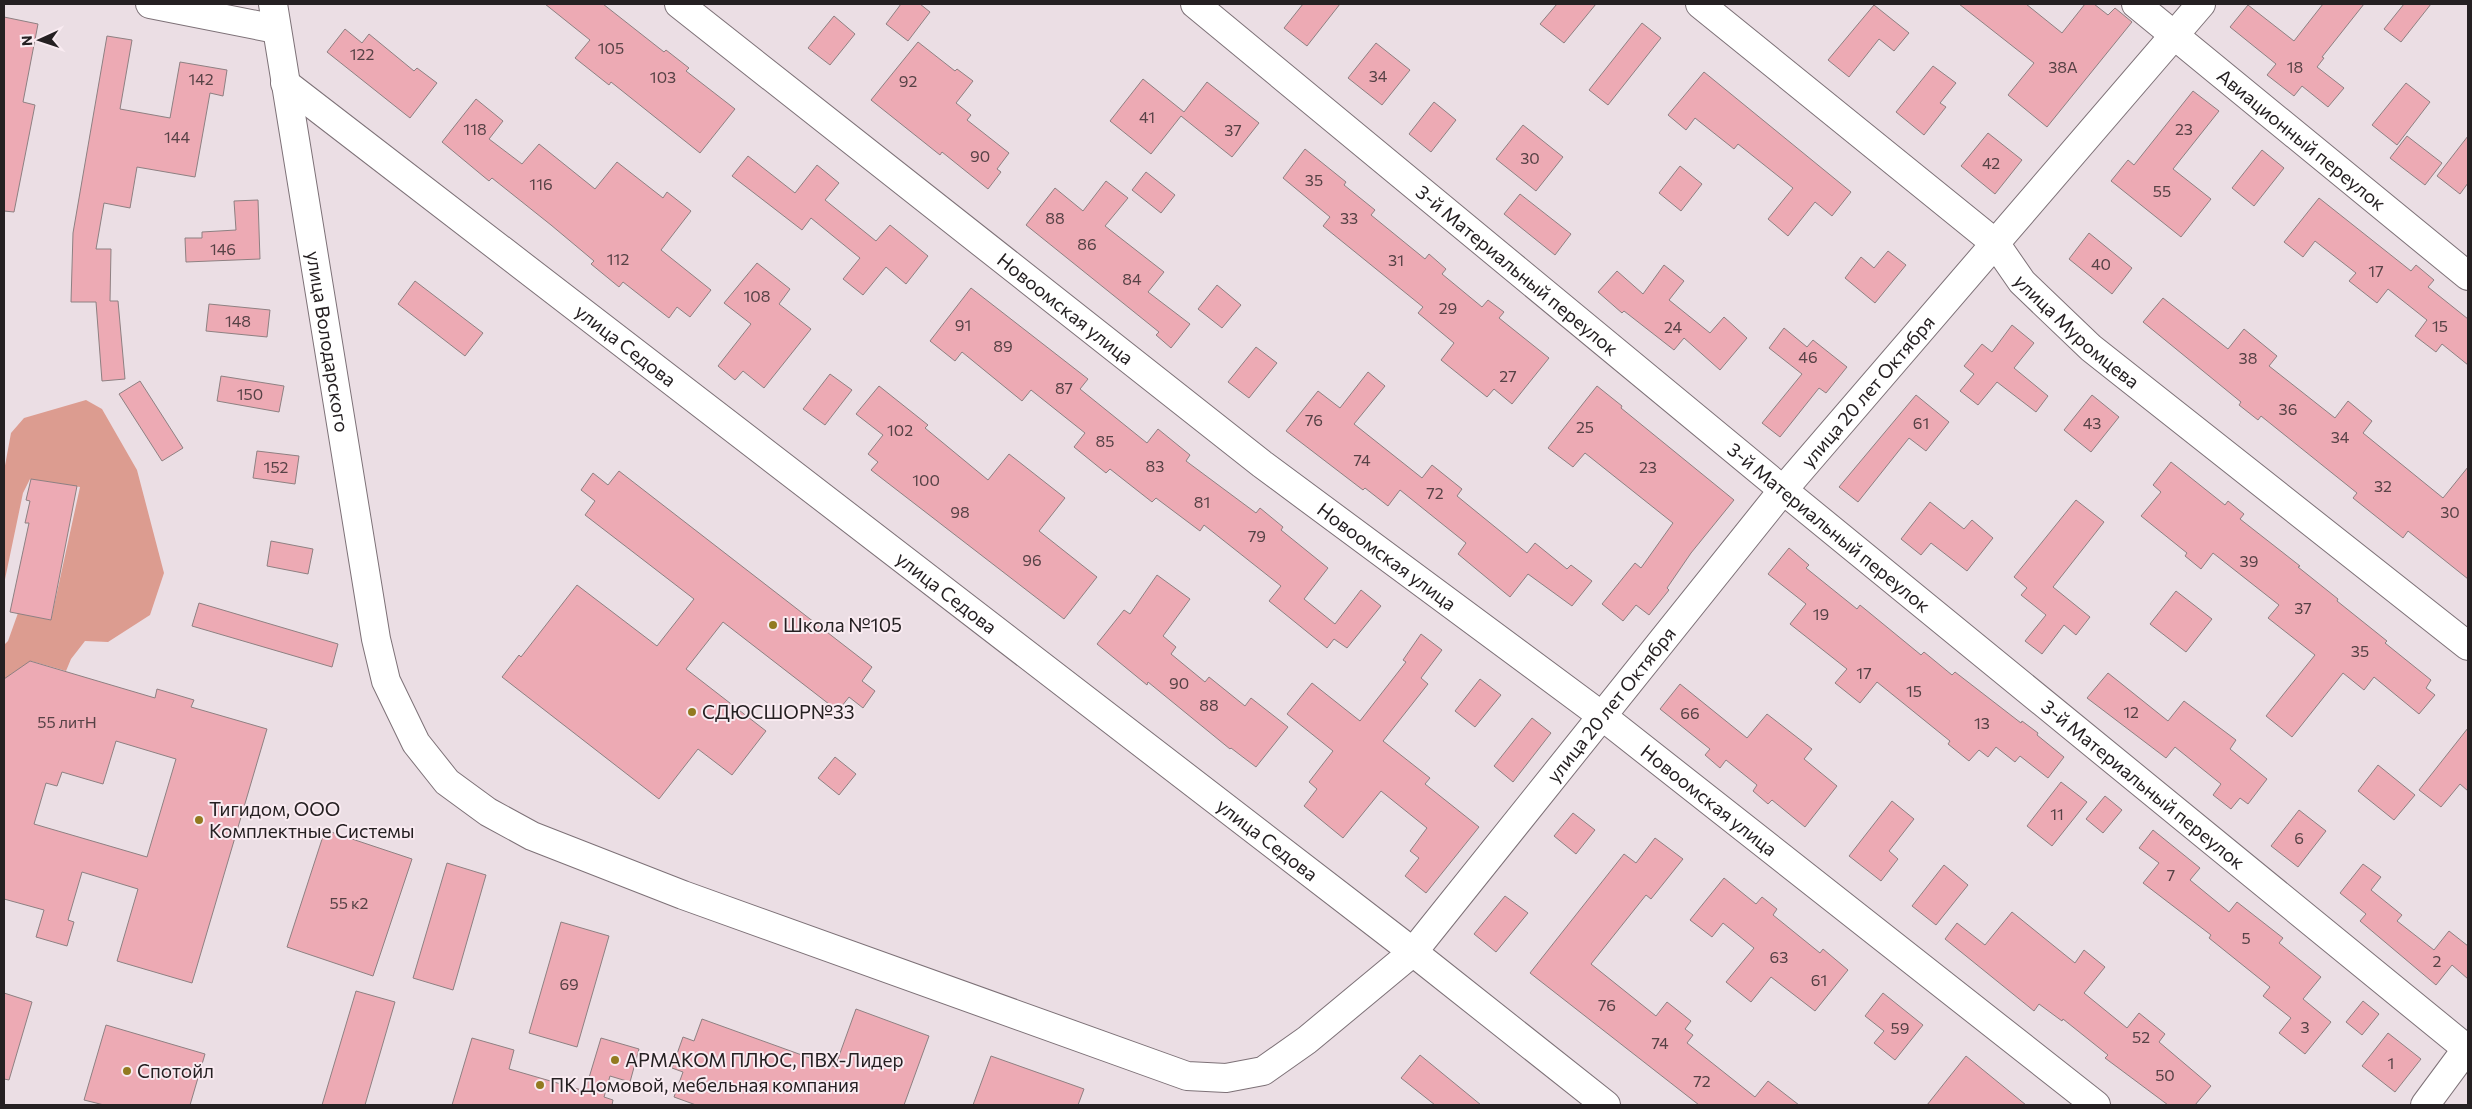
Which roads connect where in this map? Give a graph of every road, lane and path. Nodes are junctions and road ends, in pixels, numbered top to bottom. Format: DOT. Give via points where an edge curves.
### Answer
graph roads {
  1 [pos="150,4"];
  2 [pos="679,4"];
  3 [pos="1194,4"];
  4 [pos="1700,4"];
  5 [pos="2136,4"];
  6 [pos="2200,4"];
  7 [pos="275,16"];
  8 [pos="2175,36"];
  9 [pos="285,84"];
  10 [pos="1995,243"];
  11 [pos="2468,276"];
  12 [pos="1783,490"];
  13 [pos="2468,646"];
  14 [pos="1602,716"];
  15 [pos="1414,952"];
  16 [pos="2467,1048"];
  17 [pos="1606,1105"];
  18 [pos="2096,1105"];
  19 [pos="2424,1105"];
  1 -- 7 [label="street"];
  2 -- 14 [label="street, Новоомская улица" via="1262,464"];
  3 -- 12 [label="street, 3-й Материальный переулок"];
  4 -- 10 [label="street, улица Муромцева"];
  5 -- 8 [label="street, Авиационный переулок"];
  6 -- 8 [label="street, улица 20 лет Октября"];
  7 -- 9 [label="street, улица Володарского"];
  8 -- 10 [label="street, улица 20 лет Октября"];
  8 -- 11 [label="street, Авиационный переулок"];
  9 -- 15 [label="street, улица Седова"];
  9 -- 15 [label="street, улица Володарского" via="376,639 386,681 416,743 447,782 488,812 532,836 683,895 1187,1076 1226,1078 1263,1072"];
  10 -- 12 [label="street, улица 20 лет Октября"];
  10 -- 13 [label="street, улица Муромцева" via="2022,282 2091,348"];
  12 -- 14 [label="street, улица 20 лет Октября"];
  12 -- 16 [label="street, 3-й Материальный переулок"];
  14 -- 15 [label="street, улица 20 лет Октября"];
  14 -- 18 [label="street, Новоомская улица"];
  15 -- 17 [label="street, улица Седова"];
  16 -- 19 [label="street"];
}
